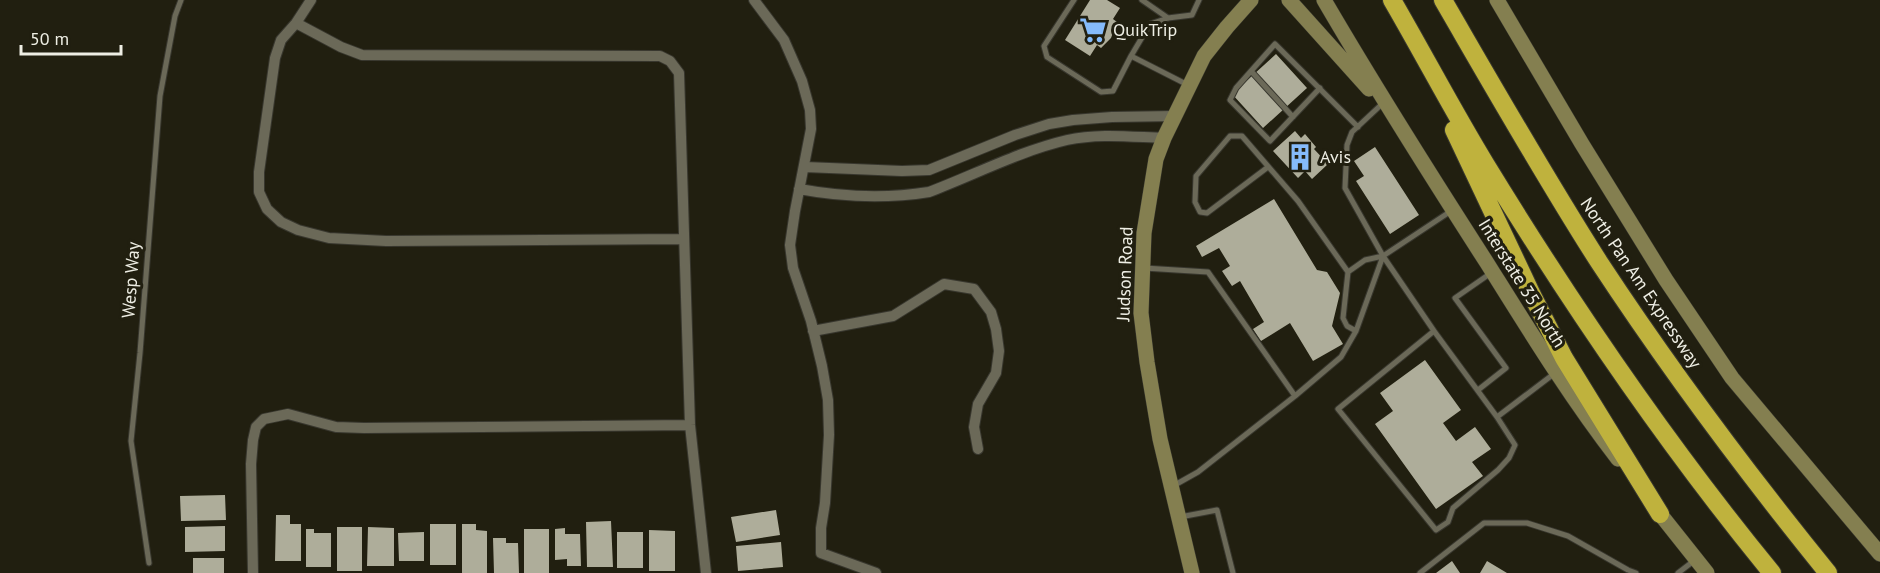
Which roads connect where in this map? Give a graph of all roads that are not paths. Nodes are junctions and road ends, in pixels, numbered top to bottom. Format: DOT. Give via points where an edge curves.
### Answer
graph roads {
  1 [pos="181,0"];
  2 [pos="311,0"];
  3 [pos="754,0"];
  4 [pos="1074,0"];
  5 [pos="1142,0"];
  6 [pos="1199,0"];
  7 [pos="1251,0"];
  8 [pos="1289,0"];
  9 [pos="1324,0"];
  10 [pos="1392,0"];
  11 [pos="1443,0"];
  12 [pos="1497,0"];
  13 [pos="1168,18"];
  14 [pos="1405,22"];
  15 [pos="296,23"];
  16 [pos="1131,56"];
  17 [pos="1251,71"];
  18 [pos="1189,86"];
  19 [pos="1320,88"];
  20 [pos="1382,104"];
  21 [pos="1175,116"];
  22 [pos="1293,117"];
  23 [pos="1394,117"];
  24 [pos="1358,127"];
  25 [pos="1164,138"];
  26 [pos="805,167"];
  27 [pos="1268,167"];
  28 [pos="799,189"];
  29 [pos="1453,210"];
  30 [pos="684,239"];
  31 [pos="1383,256"];
  32 [pos="1142,268"];
  33 [pos="1348,272"];
  34 [pos="1492,272"];
  35 [pos="813,331"];
  36 [pos="1356,331"];
  37 [pos="1434,331"];
  38 [pos="1556,372"];
  39 [pos="1478,390"];
  40 [pos="1295,396"];
  41 [pos="1497,417"];
  42 [pos="690,424"];
  43 [pos="978,449"];
  44 [pos="1171,487"];
  45 [pos="1660,514"];
  46 [pos="1178,517"];
  47 [pos="1880,554"];
  48 [pos="1696,559"];
  49 [pos="149,563"];
  50 [pos="253,573"];
  51 [pos="706,573"];
  52 [pos="876,573"];
  53 [pos="1192,573"];
  54 [pos="1233,573"];
  55 [pos="1420,573"];
  56 [pos="1636,573"];
  57 [pos="1678,573"];
  58 [pos="1707,573"];
  59 [pos="1772,573"];
  60 [pos="1828,573"];
  1 -- 49 [label="lane, Wesp Way" via="159,96 131,441"];
  2 -- 15 [label="street"];
  3 -- 26 [label="street" via="784,40 802,81 812,129"];
  4 -- 16 [label="lane" via="1044,46 1047,57 1101,92 1113,91"];
  5 -- 13 [label="lane"];
  6 -- 13 [label="lane" via="1192,15"];
  7 -- 18 [label="main road, Judson Road" via="1204,56"];
  8 -- 20 [label="main road"];
  9 -- 23 [label="main road, Interstate 35 North"];
  10 -- 14 [label="highway"];
  11 -- 60 [label="highway, North Pan Am Expressway" via="1529,149 1641,324 1719,434"];
  12 -- 47 [label="main road" via="1581,144 1732,378"];
  13 -- 16 [label="lane" via="1150,24"];
  14 -- 45 [label="highway" via="1548,328"];
  14 -- 59 [label="highway" via="1486,164 1592,329 1681,456"];
  15 -- 30 [label="street" via="362,55 660,56 670,61 679,73"];
  15 -- 30 [label="street" via="281,40 275,57 260,172 259,192 267,209 281,222 329,237 386,241"];
  16 -- 18 [label="lane"];
  17 -- 19 [label="lane" via="1275,44"];
  17 -- 22 [label="lane"];
  17 -- 22 [label="lane" via="1230,100 1270,141"];
  18 -- 21 [label="main road, Judson Road"];
  19 -- 22 [label="lane"];
  19 -- 24 [label="lane"];
  20 -- 23 [label="main road"];
  20 -- 24 [label="lane"];
  21 -- 25 [label="main road, Judson Road"];
  21 -- 26 [label="street" via="1112,117 1050,124 929,170"];
  23 -- 29 [label="main road, Interstate 35 North"];
  24 -- 31 [label="lane" via="1347,145 1345,188"];
  25 -- 28 [label="street" via="1094,136 1067,140 912,195 840,195"];
  25 -- 32 [label="main road, Judson Road" via="1156,159"];
  26 -- 28 [label="street"];
  27 -- 27 [label="lane" via="1242,136 1230,136 1196,176 1195,202 1200,212 1207,213"];
  27 -- 33 [label="lane" via="1298,201"];
  28 -- 35 [label="street" via="790,245 793,268"];
  29 -- 31 [label="lane"];
  29 -- 34 [label="main road, Interstate 35 North"];
  30 -- 42 [label="street"];
  31 -- 33 [label="lane" via="1365,260"];
  31 -- 36 [label="lane"];
  31 -- 37 [label="lane"];
  32 -- 40 [label="lane" via="1208,273"];
  32 -- 44 [label="main road, Judson Road" via="1141,313"];
  33 -- 36 [label="lane" via="1343,318"];
  34 -- 38 [label="main road, Interstate 35 North"];
  34 -- 39 [label="lane" via="1455,298 1506,369"];
  35 -- 43 [label="street" via="893,316 944,284 974,290 991,312 999,351 996,373 978,404 974,427"];
  35 -- 52 [label="street" via="826,389 829,435 821,553"];
  36 -- 40 [label="lane" via="1341,357"];
  37 -- 39 [label="lane"];
  37 -- 41 [label="lane" via="1338,409 1436,530 1448,522 1453,508 1498,470 1512,451 1515,445"];
  38 -- 41 [label="lane"];
  38 -- 45 [label="main road, Interstate 35 North"];
  39 -- 41 [label="lane"];
  40 -- 44 [label="lane" via="1198,472"];
  42 -- 50 [label="street" via="336,427 288,414 264,419 256,427 253,440"];
  42 -- 51 [label="street"];
  44 -- 46 [label="main road, Judson Road"];
  45 -- 48 [label="main road, Interstate 35 North"];
  46 -- 53 [label="main road, Judson Road"];
  46 -- 54 [label="lane" via="1217,510"];
  48 -- 57 [label="lane"];
  48 -- 58 [label="main road, Interstate 35 North"];
  55 -- 56 [label="lane" via="1484,523 1527,523 1568,536"];
}
